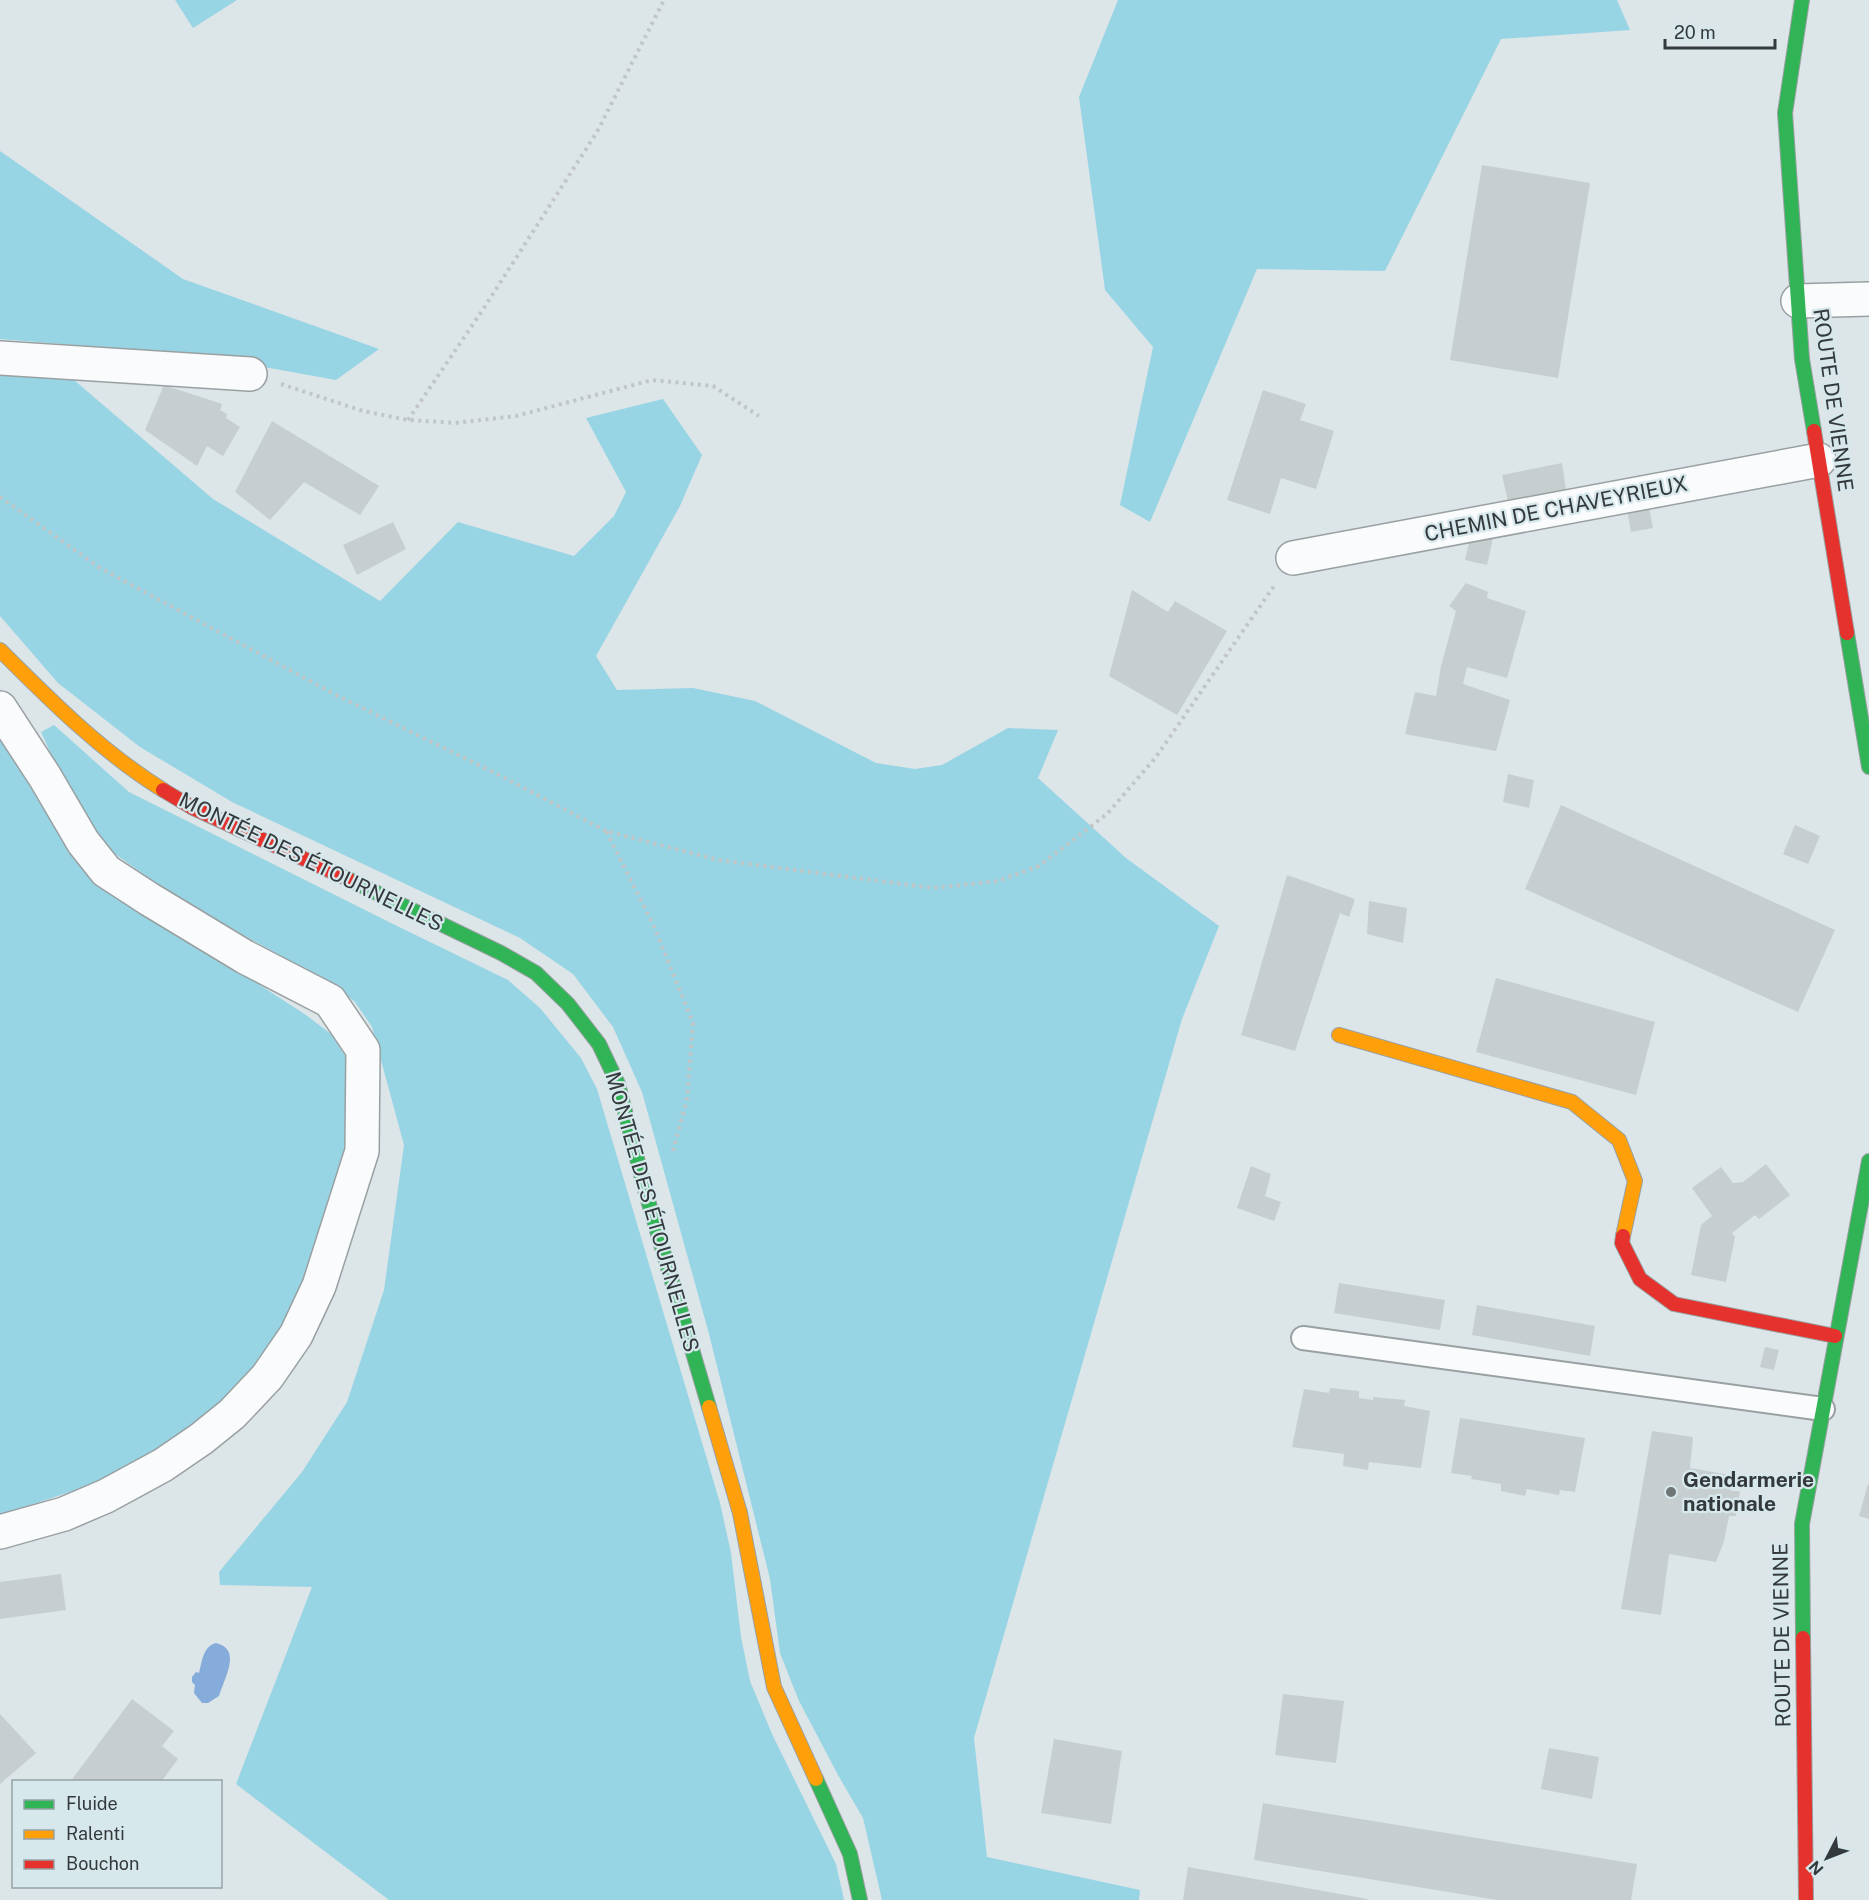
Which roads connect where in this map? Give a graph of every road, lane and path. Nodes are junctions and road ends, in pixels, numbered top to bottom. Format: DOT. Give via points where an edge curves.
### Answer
graph roads {
  1 [pos="664,0"];
  2 [pos="1802,0"];
  3 [pos="1869,299"];
  4 [pos="1798,301"];
  5 [pos="0,358"];
  6 [pos="250,374"];
  7 [pos="759,416"];
  8 [pos="408,420"];
  9 [pos="1819,460"];
  10 [pos="0,497"];
  11 [pos="1293,558"];
  12 [pos="0,650"];
  13 [pos="0,708"];
  14 [pos="1869,767"];
  15 [pos="606,831"];
  16 [pos="1339,1035"];
  17 [pos="1869,1161"];
  18 [pos="645,1190"];
  19 [pos="1835,1336"];
  20 [pos="1303,1338"];
  21 [pos="1823,1409"];
  22 [pos="0,1532"];
  23 [pos="860,1900"];
  24 [pos="1806,1900"];
  1 -- 8 [label="path" via="597,132"];
  2 -- 4 [label="street, ROUTE DE VIENNE" via="1785,113"];
  3 -- 4 [label="street"];
  4 -- 9 [label="street, ROUTE DE VIENNE" via="1802,359"];
  5 -- 6 [label="street"];
  6 -- 8 [label="path" via="363,411"];
  7 -- 8 [label="path" via="713,386 652,380 516,416 455,423"];
  9 -- 11 [label="street, CHEMIN DE CHAVEYRIEUX"];
  9 -- 14 [label="street, ROUTE DE VIENNE"];
  10 -- 15 [label="path" via="100,568 338,696"];
  11 -- 15 [label="path" via="1156,757 1107,814 1039,866 999,881 933,888 718,860"];
  12 -- 18 [label="street, MONTÉE DES ÉTOURNELLES" via="68,717 135,772 193,808 379,893 536,974 568,1004 599,1044 618,1084"];
  13 -- 22 [label="street" via="82,842 106,871 245,957 330,1001 363,1050 363,1140 320,1286 296,1335 267,1377 232,1414 163,1465 64,1514"];
  15 -- 18 [label="path" via="653,924 693,1023 687,1099 671,1160"];
  16 -- 19 [label="street" via="1572,1102 1619,1140 1635,1181 1622,1243 1640,1279 1674,1304"];
  17 -- 19 [label="street, ROUTE DE VIENNE"];
  18 -- 23 [label="street, MONTÉE DES ÉTOURNELLES" via="740,1513 774,1687 850,1854"];
  19 -- 21 [label="street, ROUTE DE VIENNE"];
  20 -- 21 [label="lane"];
  21 -- 24 [label="street, ROUTE DE VIENNE" via="1802,1524"];
}
